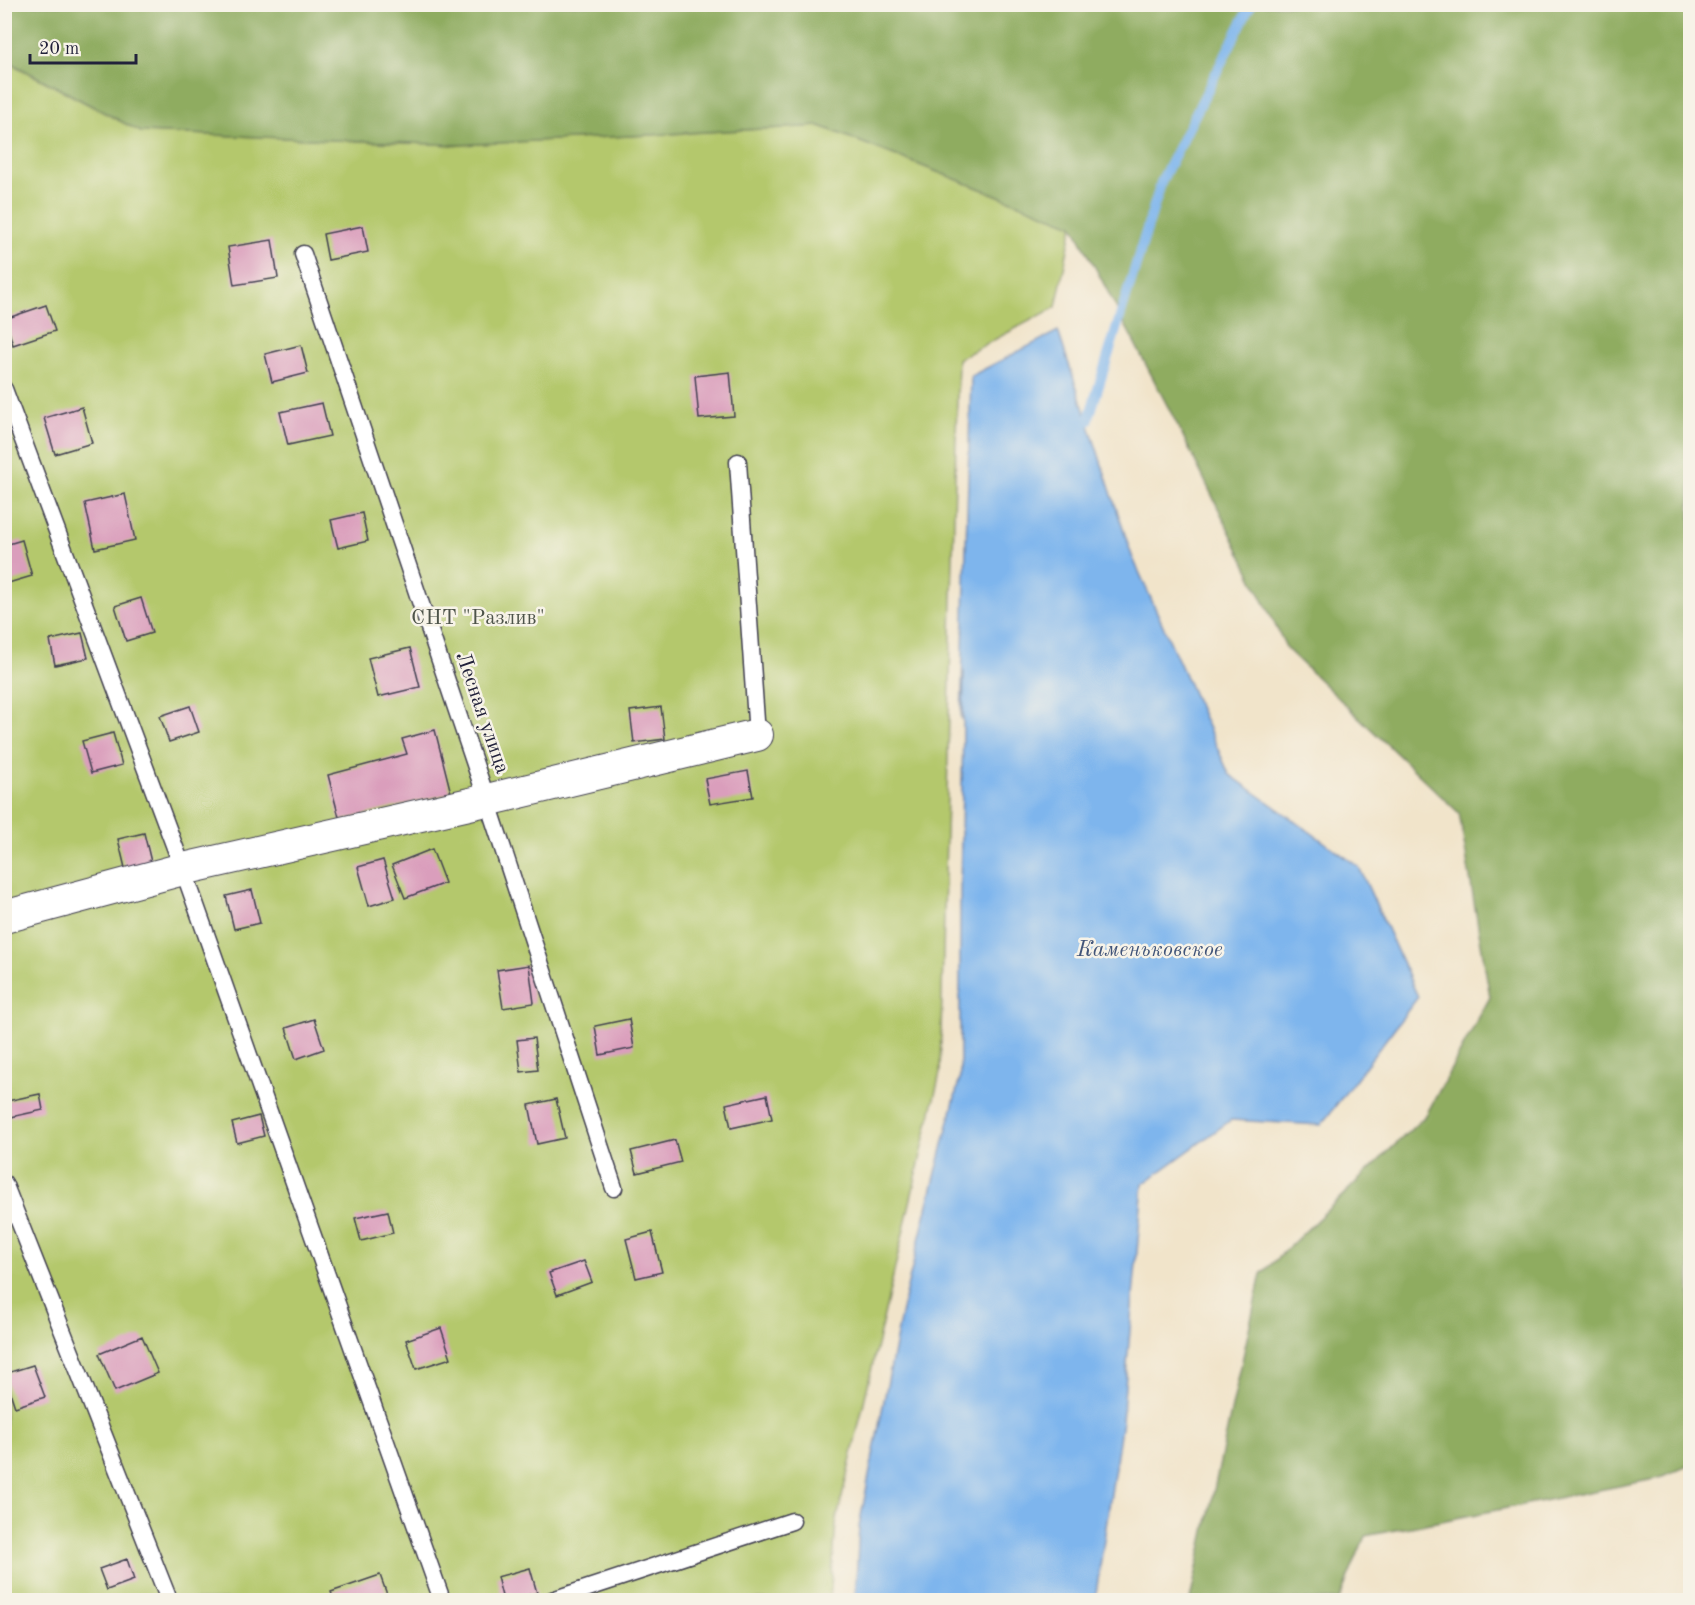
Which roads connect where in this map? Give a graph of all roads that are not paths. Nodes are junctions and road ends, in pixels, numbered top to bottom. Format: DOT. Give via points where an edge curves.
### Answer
graph roads {
  1 [pos="303,254"];
  2 [pos="4,389"];
  3 [pos="738,462"];
  4 [pos="757,735"];
  5 [pos="487,800"];
  6 [pos="183,869"];
  7 [pos="4,917"];
  8 [pos="4,1183"];
  9 [pos="614,1188"];
  10 [pos="792,1521"];
  11 [pos="169,1600"];
  12 [pos="442,1600"];
  13 [pos="552,1600"];
  1 -- 5 [label="lane, Лесная улица"];
  2 -- 6 [label="lane"];
  3 -- 4 [label="lane"];
  4 -- 5 [label="street"];
  5 -- 6 [label="street"];
  5 -- 9 [label="lane, Лесная улица"];
  6 -- 7 [label="street"];
  6 -- 12 [label="lane"];
  8 -- 11 [label="lane"];
  10 -- 13 [label="lane"];
}
